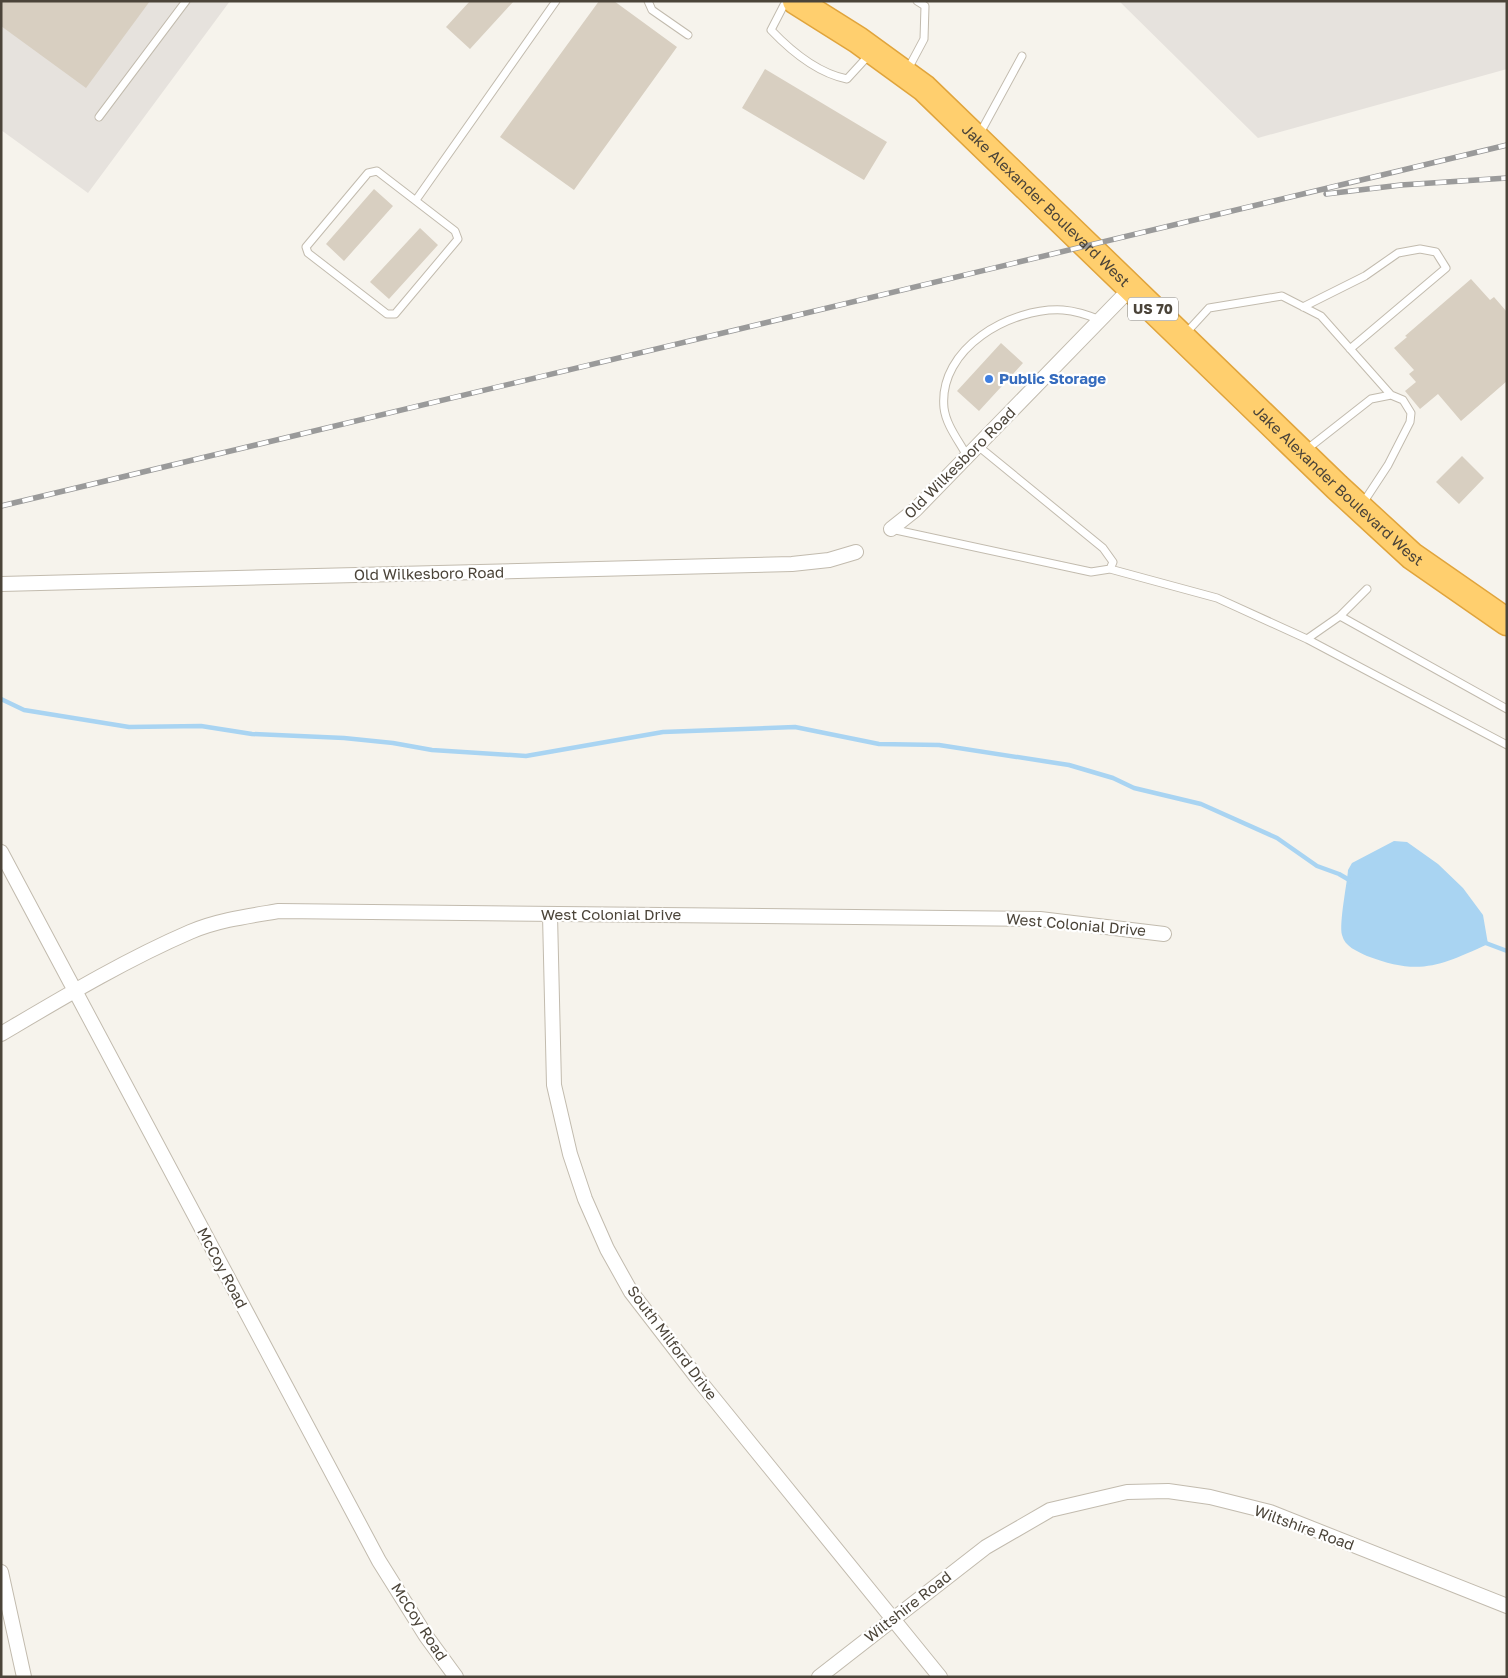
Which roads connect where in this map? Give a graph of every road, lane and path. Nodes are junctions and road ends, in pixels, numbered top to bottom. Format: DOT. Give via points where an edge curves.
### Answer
graph roads {
  1 [pos="186,1"];
  2 [pos="556,1"];
  3 [pos="648,1"];
  4 [pos="786,1"];
  5 [pos="796,1"];
  6 [pos="917,1"];
  7 [pos="688,35"];
  8 [pos="873,51"];
  9 [pos="1022,56"];
  10 [pos="905,74"];
  11 [pos="99,117"];
  12 [pos="978,138"];
  13 [pos="416,200"];
  14 [pos="1131,288"];
  15 [pos="1303,307"];
  16 [pos="1100,320"];
  17 [pos="1182,337"];
  18 [pos="1350,349"];
  19 [pos="1391,395"];
  20 [pos="972,451"];
  21 [pos="1302,453"];
  22 [pos="1360,508"];
  23 [pos="891,529"];
  24 [pos="856,552"];
  25 [pos="1110,569"];
  26 [pos="1,584"];
  27 [pos="1367,589"];
  28 [pos="1340,616"];
  29 [pos="1507,622"];
  30 [pos="1307,639"];
  31 [pos="1507,709"];
  32 [pos="1507,745"];
  33 [pos="1,852"];
  34 [pos="550,915"];
  35 [pos="1164,934"];
  36 [pos="74,991"];
  37 [pos="1,1034"];
  38 [pos="1,1572"];
  39 [pos="1507,1606"];
  40 [pos="892,1618"];
  41 [pos="24,1677"];
  42 [pos="456,1677"];
  43 [pos="820,1677"];
  44 [pos="940,1677"];
  1 -- 11 [label="lane"];
  2 -- 13 [label="lane"];
  3 -- 7 [label="lane" via="652,10"];
  4 -- 8 [label="lane" via="771,30 786,46 829,75 846,79"];
  5 -- 8 [label="highway, Jake Alexander Boulevard West / US 70"];
  6 -- 10 [label="lane" via="925,6 924,39"];
  8 -- 10 [label="highway, Jake Alexander Boulevard West / US 70"];
  9 -- 12 [label="lane"];
  10 -- 12 [label="highway, Jake Alexander Boulevard West / US 70"];
  12 -- 14 [label="highway, Jake Alexander Boulevard West / US 70"];
  13 -- 13 [label="lane" via="455,231 458,239 394,314 387,314 308,253 306,247 368,173 377,171"];
  14 -- 16 [label="street, Old Wilkesboro Road"];
  14 -- 17 [label="highway, Jake Alexander Boulevard West / US 70"];
  15 -- 17 [label="lane" via="1282,296 1208,308"];
  15 -- 18 [label="lane" via="1321,316"];
  15 -- 18 [label="lane" via="1365,276 1398,253 1420,249 1436,252 1446,268"];
  16 -- 20 [label="street, Old Wilkesboro Road"];
  16 -- 20 [label="lane" via="1061,310 1019,318 983,333 958,356 947,386 944,410 953,432"];
  17 -- 21 [label="highway, Jake Alexander Boulevard West / US 70"];
  18 -- 19 [label="lane"];
  19 -- 21 [label="lane" via="1371,399"];
  19 -- 22 [label="lane" via="1403,400 1411,413 1410,422"];
  20 -- 23 [label="street, Old Wilkesboro Road" via="915,510"];
  20 -- 25 [label="lane" via="1103,548 1113,562"];
  21 -- 22 [label="highway, Jake Alexander Boulevard West / US 70"];
  22 -- 29 [label="highway, Jake Alexander Boulevard West / US 70" via="1412,556"];
  23 -- 25 [label="lane" via="1091,572"];
  24 -- 26 [label="street, Old Wilkesboro Road" via="829,560 792,564"];
  25 -- 30 [label="lane" via="1217,598"];
  27 -- 28 [label="lane"];
  28 -- 30 [label="lane"];
  28 -- 31 [label="lane"];
  30 -- 32 [label="lane"];
  33 -- 36 [label="street, McCoy Road"];
  34 -- 35 [label="street, West Colonial Drive" via="1040,919"];
  34 -- 36 [label="street, West Colonial Drive" via="279,911 236,918 191,932"];
  34 -- 40 [label="street, South Milford Drive" via="554,1085 570,1154 607,1249 631,1292"];
  36 -- 37 [label="street, West Colonial Drive"];
  36 -- 42 [label="street, McCoy Road" via="379,1561"];
  38 -- 41 [label="street"];
  39 -- 40 [label="street, Wiltshire Road" via="1270,1512 1168,1491 1127,1492 1050,1510 986,1547"];
  40 -- 43 [label="street, Wiltshire Road"];
  40 -- 44 [label="street, South Milford Drive"];
}
